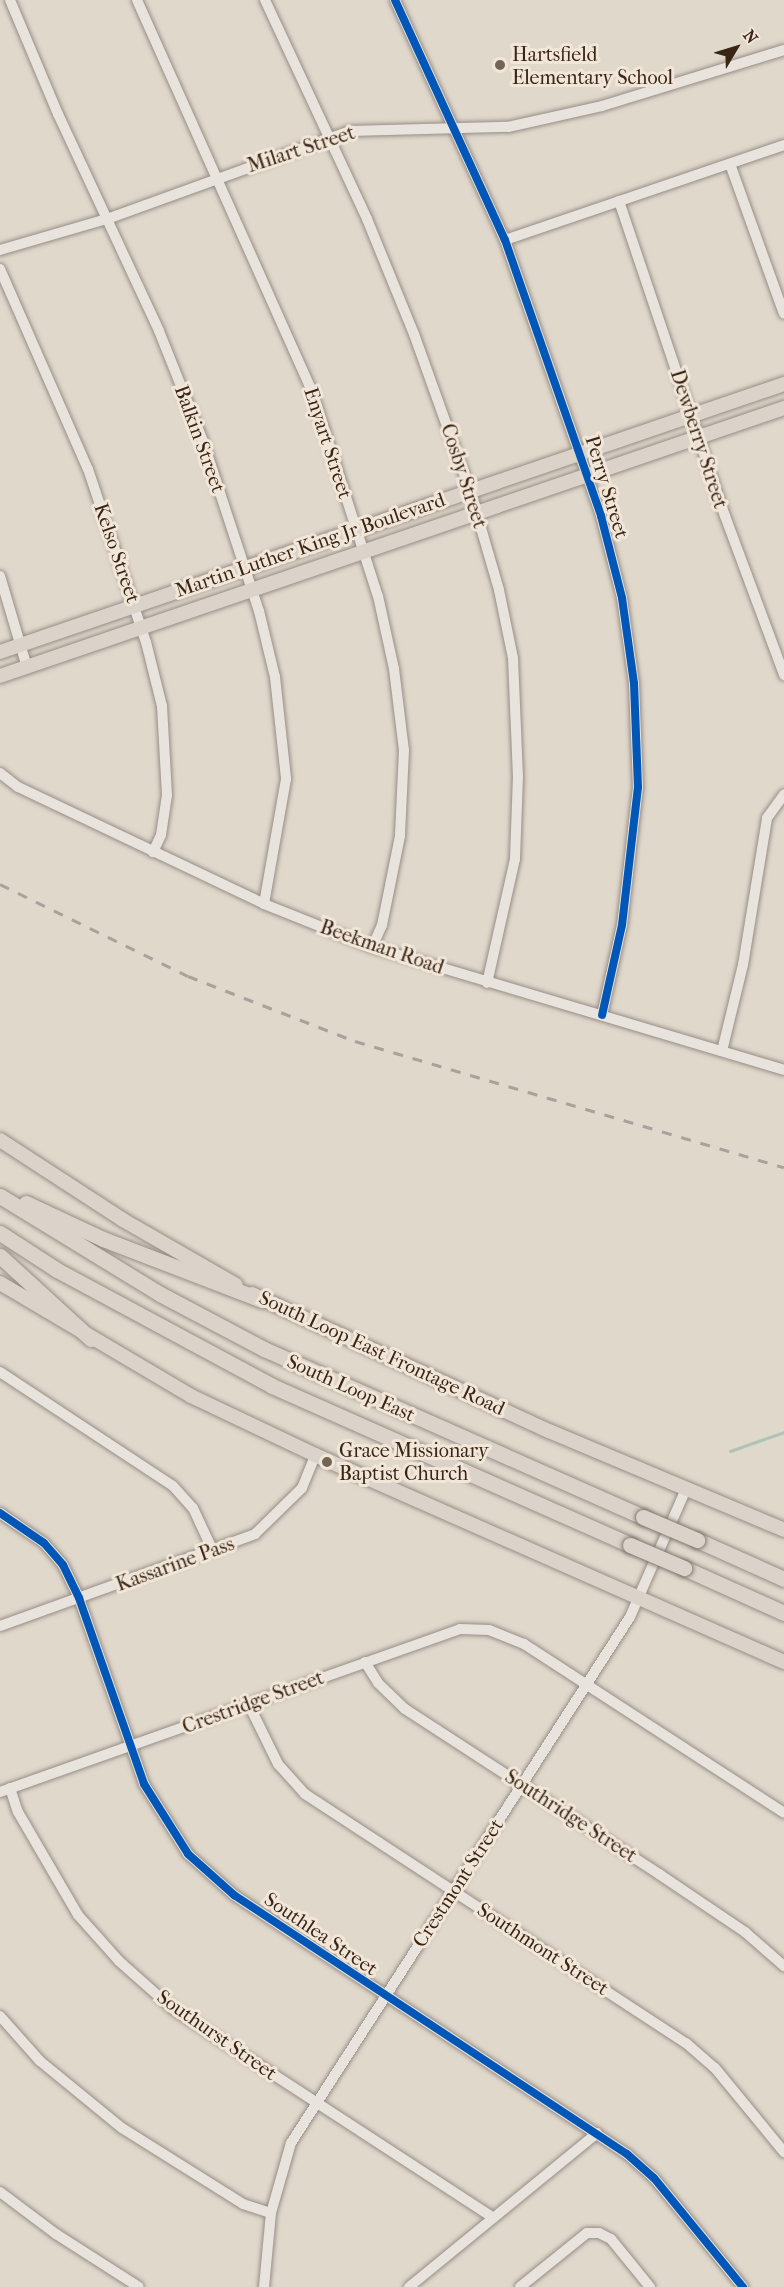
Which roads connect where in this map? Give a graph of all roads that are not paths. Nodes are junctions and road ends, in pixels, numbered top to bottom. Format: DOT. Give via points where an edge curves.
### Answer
graph roads {
  1 [pos="10,0"];
  2 [pos="137,0"];
  3 [pos="265,0"];
  4 [pos="395,0"];
  5 [pos="784,50"];
  6 [pos="455,129"];
  7 [pos="330,138"];
  8 [pos="784,145"];
  9 [pos="730,164"];
  10 [pos="219,178"];
  11 [pos="620,201"];
  12 [pos="107,219"];
  13 [pos="505,240"];
  14 [pos="0,250"];
  15 [pos="0,269"];
  16 [pos="784,314"];
  17 [pos="784,384"];
  18 [pos="784,408"];
  19 [pos="692,415"];
  20 [pos="698,437"];
  21 [pos="581,454"];
  22 [pos="588,475"];
  23 [pos="470,490"];
  24 [pos="477,513"];
  25 [pos="356,528"];
  26 [pos="364,550"];
  27 [pos="245,568"];
  28 [pos="0,576"];
  29 [pos="252,591"];
  30 [pos="134,604"];
  31 [pos="142,627"];
  32 [pos="20,645"];
  33 [pos="0,652"];
  34 [pos="27,667"];
  35 [pos="784,675"];
  36 [pos="0,676"];
  37 [pos="0,773"];
  38 [pos="784,795"];
  39 [pos="153,852"];
  40 [pos="264,904"];
  41 [pos="372,948"];
  42 [pos="487,983"];
  43 [pos="602,1015"];
  44 [pos="722,1051"];
  45 [pos="784,1070"];
  46 [pos="0,1140"];
  47 [pos="0,1191"];
  48 [pos="0,1196"];
  49 [pos="0,1233"];
  50 [pos="0,1256"];
  51 [pos="0,1283"];
  52 [pos="262,1300"];
  53 [pos="91,1339"];
  54 [pos="0,1372"];
  55 [pos="315,1455"];
  56 [pos="686,1489"];
  57 [pos="0,1513"];
  58 [pos="784,1530"];
  59 [pos="213,1551"];
  60 [pos="784,1579"];
  61 [pos="79,1598"];
  62 [pos="640,1600"];
  63 [pos="784,1613"];
  64 [pos="0,1626"];
  65 [pos="365,1662"];
  66 [pos="784,1662"];
  67 [pos="587,1685"];
  68 [pos="249,1705"];
  69 [pos="130,1746"];
  70 [pos="522,1784"];
  71 [pos="5,1790"];
  72 [pos="784,1813"];
  73 [pos="453,1890"];
  74 [pos="784,1966"];
  75 [pos="385,1996"];
  76 [pos="0,2016"];
  77 [pos="315,2102"];
  78 [pos="597,2133"];
  79 [pos="784,2152"];
  80 [pos="0,2192"];
  81 [pos="271,2213"];
  82 [pos="492,2217"];
  83 [pos="139,2287"];
  84 [pos="264,2287"];
  85 [pos="409,2287"];
  86 [pos="520,2287"];
  87 [pos="650,2287"];
  88 [pos="743,2287"];
  1 -- 12 [label="street, Balkin Street"];
  2 -- 10 [label="street, Enyart Street"];
  3 -- 7 [label="street, Cosby Street"];
  4 -- 6 [label="street, Perry Street"];
  5 -- 6 [label="street, Milart Street" via="552,119 475,131"];
  6 -- 7 [label="street, Milart Street" via="363,129"];
  6 -- 13 [label="street, Perry Street"];
  7 -- 10 [label="street, Milart Street"];
  7 -- 23 [label="street, Cosby Street" via="414,334"];
  8 -- 9 [label="street"];
  9 -- 11 [label="street"];
  9 -- 16 [label="street"];
  10 -- 12 [label="street, Milart Street"];
  10 -- 25 [label="street, Enyart Street" via="312,392"];
  11 -- 13 [label="street"];
  11 -- 19 [label="street, Dewberry Street"];
  12 -- 14 [label="street, Milart Street"];
  12 -- 27 [label="street, Balkin Street" via="164,342 203,441"];
  13 -- 21 [label="street, Perry Street"];
  15 -- 30 [label="street, Kelso Street" via="66,415"];
  17 -- 19 [label="main road, Martin Luther King Jr Boulevard"];
  18 -- 20 [label="main road, Martin Luther King Jr Boulevard"];
  19 -- 20 [label="street, Dewberry Street"];
  19 -- 21 [label="main road, Martin Luther King Jr Boulevard"];
  20 -- 22 [label="main road, Martin Luther King Jr Boulevard"];
  20 -- 35 [label="street, Dewberry Street"];
  21 -- 22 [label="street, Perry Street"];
  21 -- 23 [label="main road, Martin Luther King Jr Boulevard"];
  22 -- 24 [label="main road, Martin Luther King Jr Boulevard"];
  22 -- 43 [label="street, Perry Street" via="621,598 634,683 638,787 622,925"];
  23 -- 24 [label="street, Cosby Street"];
  23 -- 25 [label="main road, Martin Luther King Jr Boulevard"];
  24 -- 26 [label="main road, Martin Luther King Jr Boulevard"];
  24 -- 42 [label="street, Cosby Street" via="513,658 518,776 515,859"];
  25 -- 26 [label="street, Enyart Street"];
  25 -- 27 [label="main road, Martin Luther King Jr Boulevard"];
  26 -- 29 [label="main road, Martin Luther King Jr Boulevard"];
  26 -- 41 [label="street, Enyart Street" via="394,669 404,750 400,836 382,925"];
  27 -- 29 [label="street, Balkin Street"];
  27 -- 30 [label="main road, Martin Luther King Jr Boulevard"];
  28 -- 32 [label="street"];
  29 -- 31 [label="main road, Martin Luther King Jr Boulevard"];
  29 -- 40 [label="street, Balkin Street" via="275,677 285,779"];
  30 -- 31 [label="street, Kelso Street"];
  30 -- 32 [label="main road, Martin Luther King Jr Boulevard"];
  31 -- 34 [label="main road, Martin Luther King Jr Boulevard"];
  31 -- 39 [label="street, Kelso Street" via="162,706 166,795 161,836"];
  32 -- 33 [label="main road, Martin Luther King Jr Boulevard"];
  32 -- 34 [label="street"];
  34 -- 36 [label="main road, Martin Luther King Jr Boulevard"];
  37 -- 39 [label="street, Beekman Road" via="18,787"];
  38 -- 44 [label="street" via="767,818 743,965"];
  39 -- 40 [label="street, Beekman Road"];
  40 -- 41 [label="street, Beekman Road"];
  41 -- 42 [label="street, Beekman Road"];
  42 -- 43 [label="street, Beekman Road"];
  43 -- 44 [label="street, Beekman Road"];
  44 -- 45 [label="street, Beekman Road"];
  46 -- 52 [label="main road, South Loop East Frontage Road" via="123,1220"];
  47 -- 52 [label="highway" via="103,1239"];
  48 -- 60 [label="highway, South Loop East, bridge" via="160,1294 264,1349"];
  49 -- 63 [label="highway, South Loop East, bridge" via="57,1270 272,1386"];
  50 -- 53 [label="highway"];
  51 -- 53 [label="main road"];
  52 -- 56 [label="main road, South Loop East Frontage Road"];
  53 -- 55 [label="main road" via="190,1396"];
  54 -- 59 [label="street" via="173,1486 193,1508"];
  55 -- 59 [label="street, Kassarine Pass" via="302,1488 281,1510 255,1534"];
  55 -- 62 [label="main road"];
  56 -- 58 [label="main road, South Loop East Frontage Road"];
  56 -- 62 [label="street, Crestmont Street"];
  57 -- 61 [label="street, Southlea Street" via="44,1543 63,1565"];
  59 -- 61 [label="street, Kassarine Pass"];
  61 -- 64 [label="street, Kassarine Pass"];
  61 -- 69 [label="street, Southlea Street"];
  62 -- 66 [label="main road"];
  62 -- 67 [label="street, Crestmont Street"];
  65 -- 67 [label="street, Crestridge Street" via="460,1629 489,1630"];
  65 -- 68 [label="street, Crestridge Street"];
  65 -- 70 [label="street, Southridge Street" via="378,1683 405,1709"];
  67 -- 70 [label="street, Crestmont Street"];
  67 -- 72 [label="street, Crestridge Street"];
  68 -- 69 [label="street, Crestridge Street"];
  68 -- 73 [label="street, Southmont Street" via="278,1764 305,1794"];
  69 -- 71 [label="street, Crestridge Street"];
  69 -- 75 [label="street, Southlea Street" via="144,1784 168,1827 212,1878"];
  70 -- 73 [label="street, Crestmont Street"];
  70 -- 74 [label="street, Southridge Street" via="745,1932"];
  71 -- 77 [label="street, Southurst Street" via="78,1915 118,1961 173,2009"];
  73 -- 75 [label="street, Crestmont Street"];
  73 -- 79 [label="street, Southmont Street" via="686,2043 715,2068"];
  75 -- 77 [label="street, Crestmont Street"];
  75 -- 78 [label="street, Southlea Street"];
  76 -- 81 [label="street" via="40,2061 122,2128 243,2204"];
  77 -- 81 [label="street, Crestmont Street" via="291,2143"];
  77 -- 82 [label="street, Southurst Street"];
  78 -- 82 [label="street"];
  78 -- 88 [label="street, Southlea Street" via="654,2178"];
  80 -- 83 [label="street" via="56,2234"];
  81 -- 84 [label="street, Crestmont Street"];
  82 -- 85 [label="street"];
  86 -- 87 [label="street" via="586,2233 599,2233 610,2239"];
}
